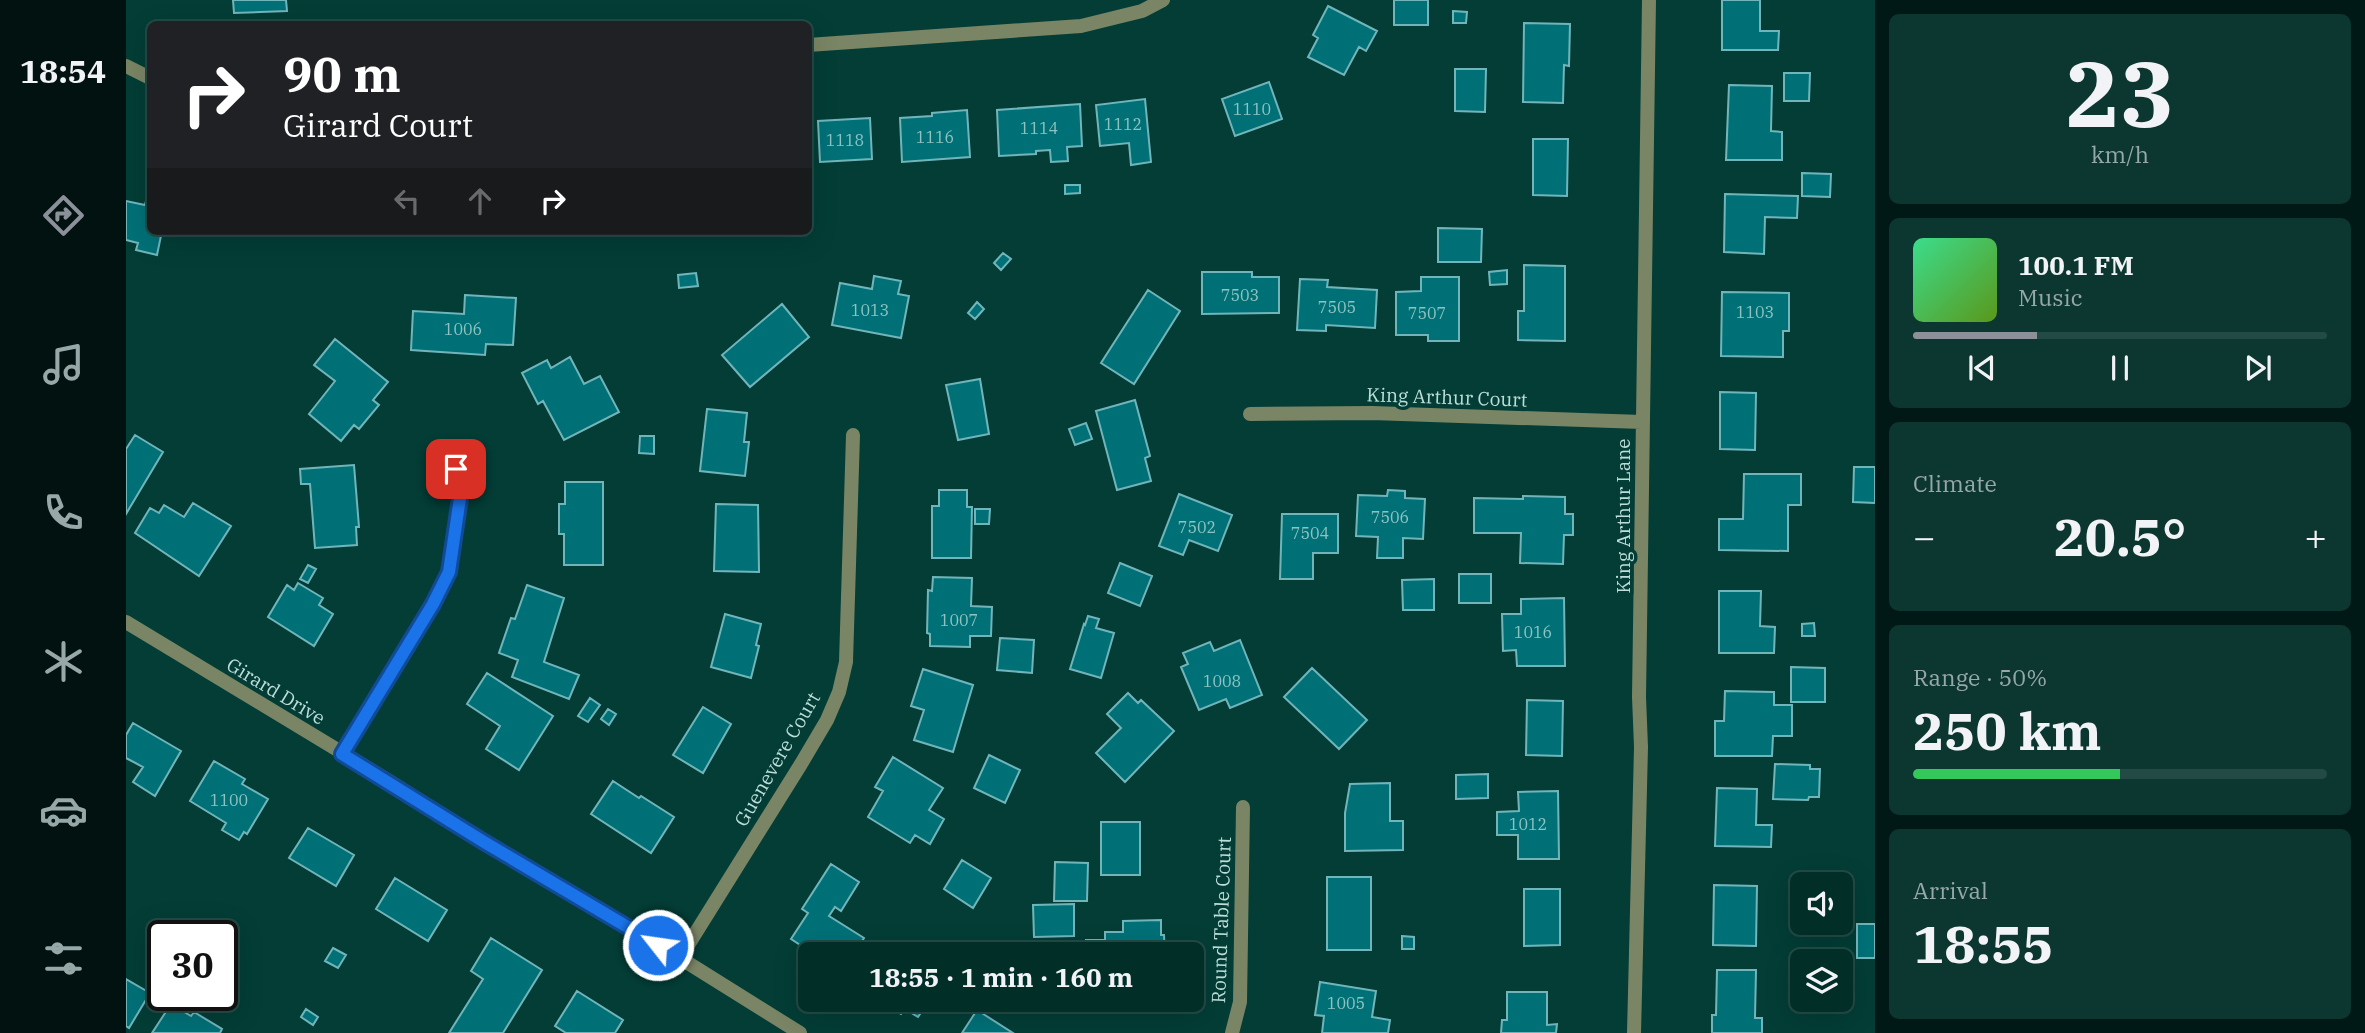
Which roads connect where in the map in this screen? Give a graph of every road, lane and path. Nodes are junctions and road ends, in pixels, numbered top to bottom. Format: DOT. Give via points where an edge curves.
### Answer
graph roads {
  1 [pos="1163,0"];
  2 [pos="1649,0"];
  3 [pos="812,45"];
  4 [pos="126,66"];
  5 [pos="147,76"];
  6 [pos="1250,414"];
  7 [pos="1642,422"];
  8 [pos="852,435"];
  9 [pos="456,469"];
  10 [pos="126,622"];
  11 [pos="342,754"];
  12 [pos="1243,807"];
  13 [pos="680,958"];
  14 [pos="800,1033"];
  15 [pos="1231,1033"];
  16 [pos="1634,1033"];
  1 -- 3 [label="street" via="1142,11 1081,26"];
  2 -- 7 [label="street, King Arthur Lane"];
  4 -- 5 [label="street"];
  6 -- 7 [label="street, King Arthur Court"];
  7 -- 16 [label="street, King Arthur Lane"];
  8 -- 13 [label="street, Guenevere Court" via="846,662 839,692 801,764"];
  9 -- 11 [label="street" via="460,498 449,572"];
  10 -- 11 [label="street, Girard Drive"];
  11 -- 13 [label="street, Girard Drive"];
  12 -- 15 [label="street, Round Table Court" via="1240,1002"];
  13 -- 14 [label="street, Girard Drive"];
}
